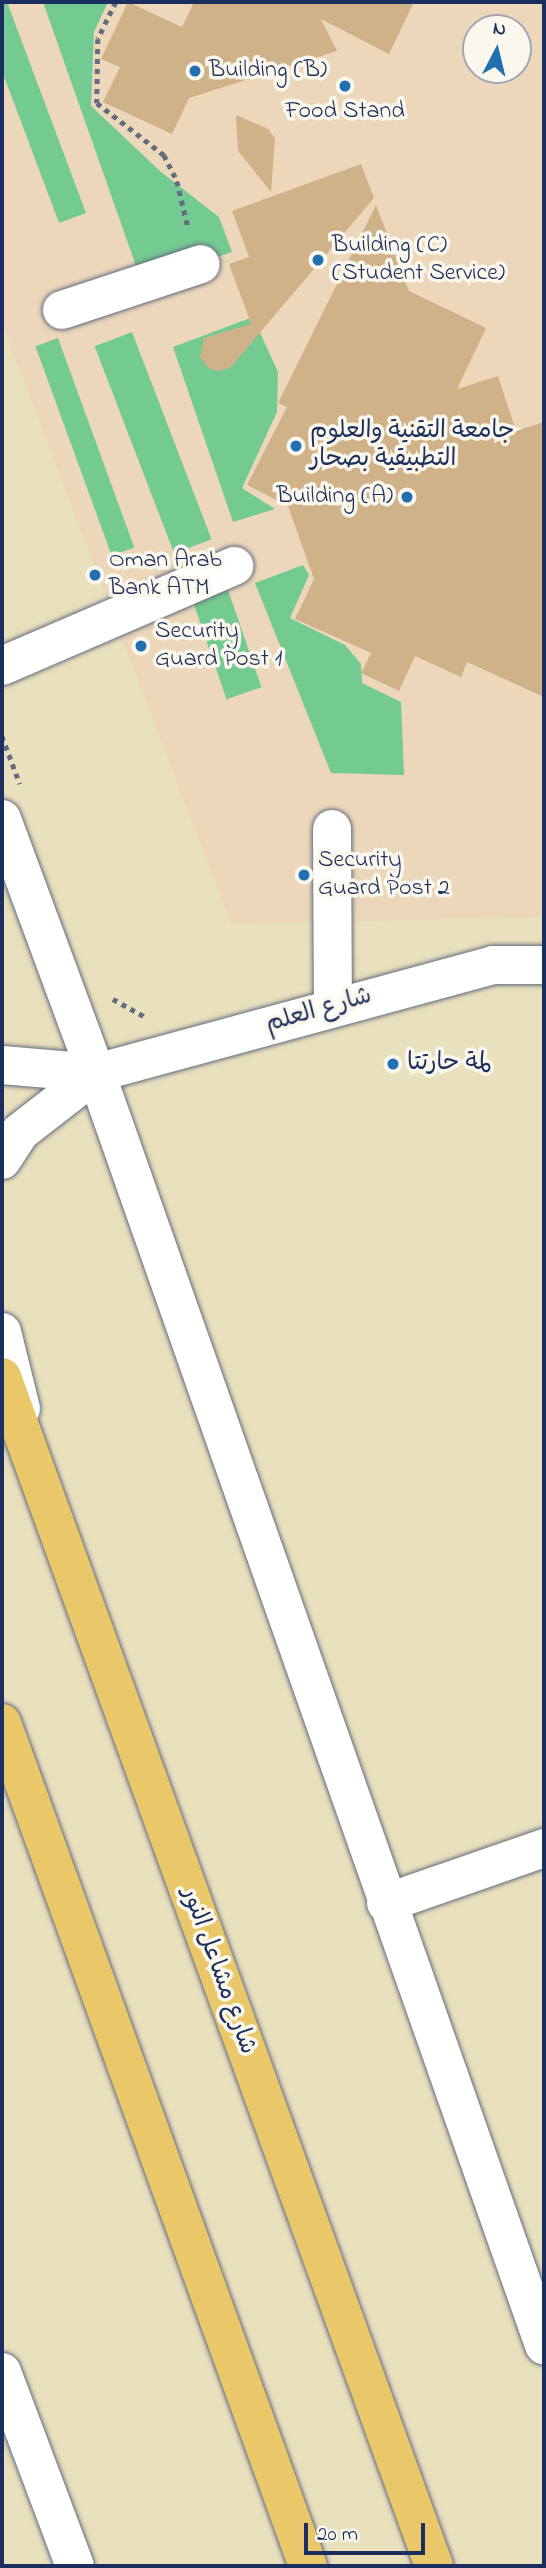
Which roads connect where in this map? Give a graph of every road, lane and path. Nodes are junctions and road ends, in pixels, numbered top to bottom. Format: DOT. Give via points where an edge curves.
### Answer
graph roads {
  1 [pos="116,2"];
  2 [pos="199,264"];
  3 [pos="62,310"];
  4 [pos="234,566"];
  5 [pos="2,666"];
  6 [pos="2,736"];
  7 [pos="13,807"];
  8 [pos="332,829"];
  9 [pos="544,965"];
  10 [pos="108,994"];
  11 [pos="333,1007"];
  12 [pos="156,1019"];
  13 [pos="2,1065"];
  14 [pos="96,1073"];
  15 [pos="2,1160"];
  16 [pos="2,1332"];
  17 [pos="2,1377"];
  18 [pos="38,1475"];
  19 [pos="2,1723"];
  20 [pos="544,1848"];
  21 [pos="386,1903"];
  22 [pos="544,2345"];
  23 [pos="2,2372"];
  24 [pos="75,2566"];
  25 [pos="308,2566"];
  26 [pos="434,2566"];
  1 -- 2 [label="path" via="98,39 97,103 153,145 171,167"];
  2 -- 3 [label="street"];
  4 -- 5 [label="street"];
  6 -- 7 [label="path"];
  7 -- 14 [label="street"];
  8 -- 11 [label="street"];
  9 -- 11 [label="street, شارع العلم" via="493,965"];
  10 -- 12 [label="path" via="122,1006"];
  11 -- 14 [label="street, شارع العلم"];
  13 -- 14 [label="street"];
  14 -- 15 [label="street" via="20,1132"];
  14 -- 21 [label="street"];
  16 -- 18 [label="street"];
  17 -- 18 [label="highway, شارع مشاعل النور"];
  18 -- 26 [label="highway, شارع مشاعل النور"];
  19 -- 25 [label="highway"];
  20 -- 21 [label="street"];
  21 -- 22 [label="street"];
  23 -- 24 [label="street"];
}
